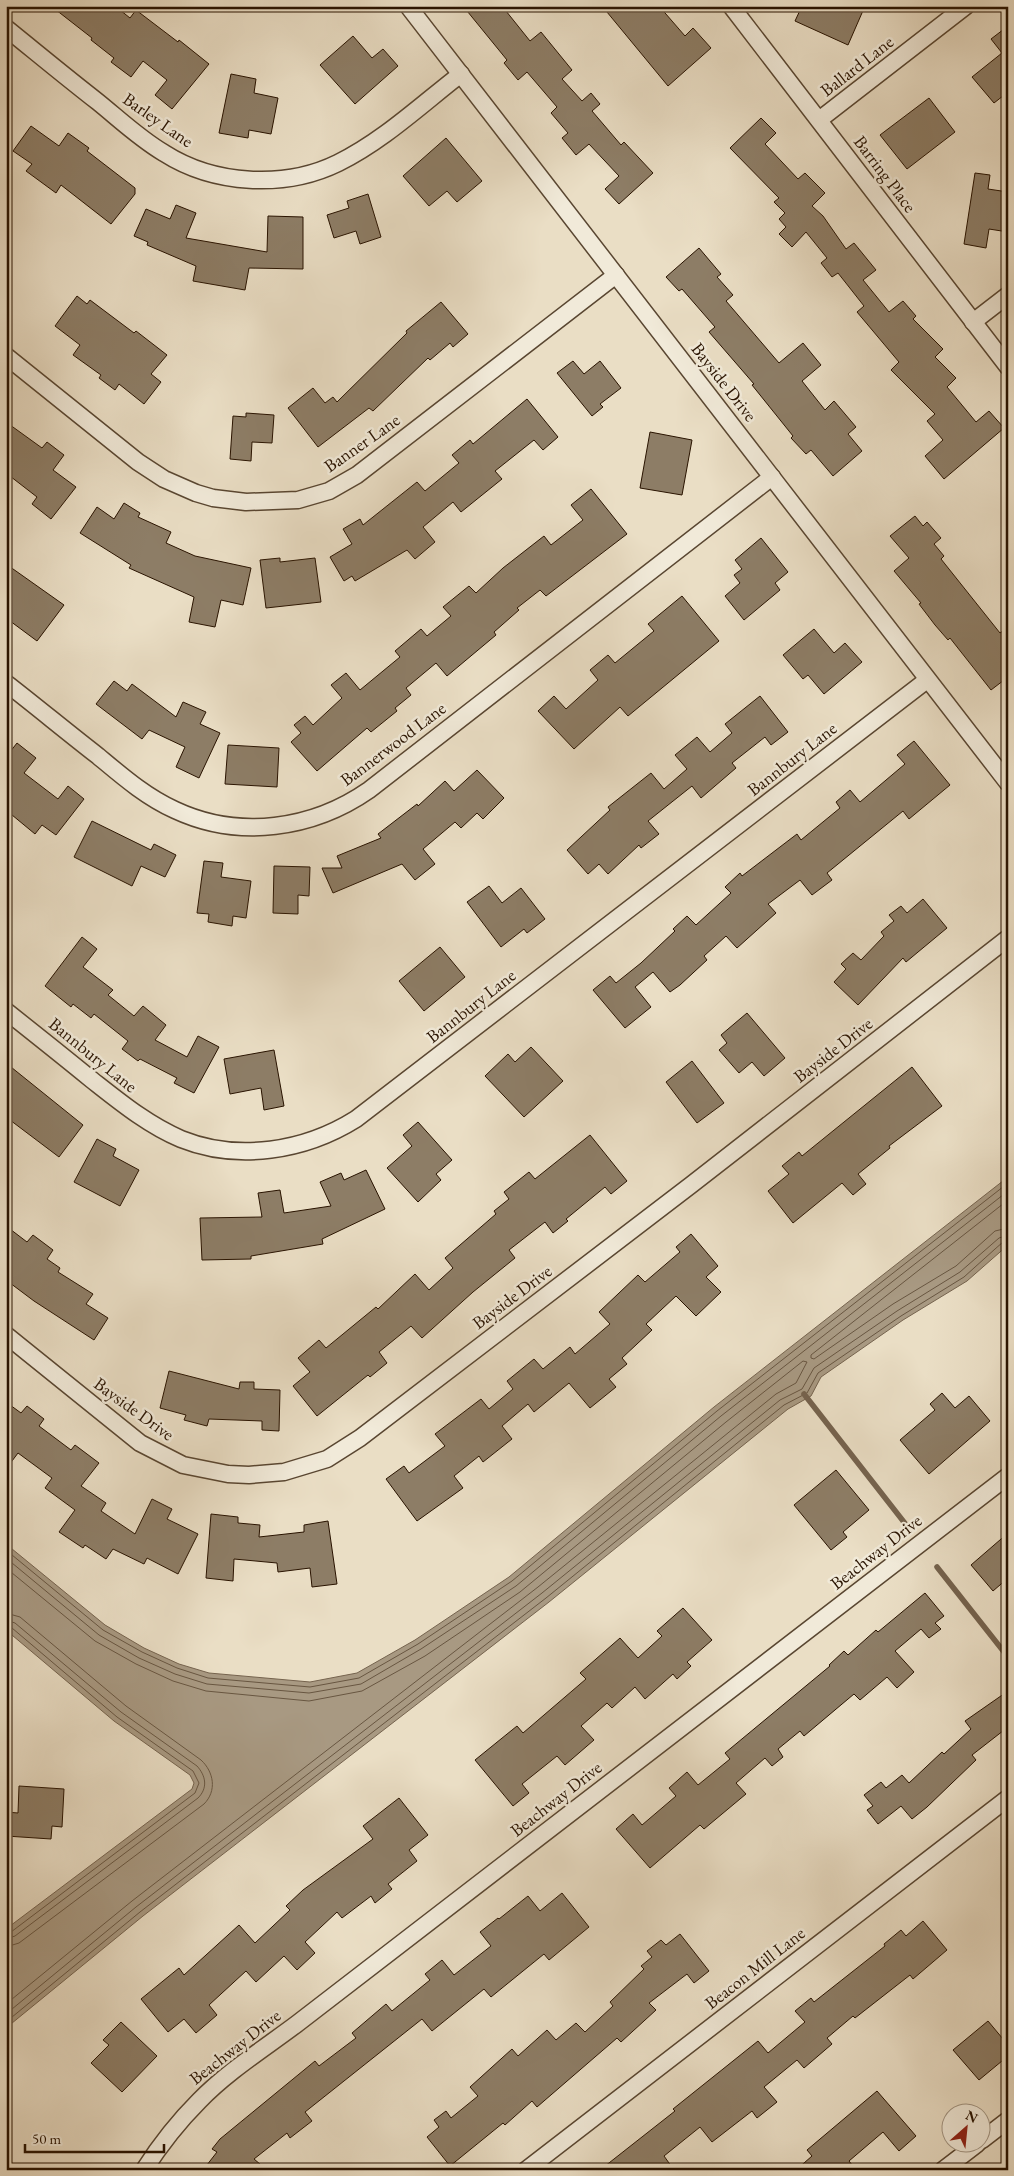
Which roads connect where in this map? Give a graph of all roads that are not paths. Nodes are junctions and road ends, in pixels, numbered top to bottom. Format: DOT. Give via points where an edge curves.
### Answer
graph roads {
  1 [pos="408,6"];
  2 [pos="730,6"];
  3 [pos="966,6"];
  4 [pos="6,28"];
  5 [pos="461,74"];
  6 [pos="819,120"];
  7 [pos="616,275"];
  8 [pos="1008,295"];
  9 [pos="973,322"];
  10 [pos="6,356"];
  11 [pos="1008,367"];
  12 [pos="772,477"];
  13 [pos="927,680"];
  14 [pos="6,683"];
  15 [pos="1008,783"];
  16 [pos="1008,938"];
  17 [pos="6,1010"];
  18 [pos="6,1335"];
  19 [pos="1008,1476"];
  20 [pos="1008,1798"];
  21 [pos="1008,2120"];
  22 [pos="992,2132"];
  23 [pos="964,2154"];
  24 [pos="144,2170"];
  25 [pos="526,2170"];
  26 [pos="944,2170"];
  1 -- 5 [label="street, Bayside Drive"];
  2 -- 6 [label="street, Barring Place"];
  3 -- 6 [label="street, Ballard Lane"];
  4 -- 5 [label="street, Barley Lane" via="163,153 193,168 234,178 286,178 328,168 376,140"];
  5 -- 7 [label="street, Bayside Drive"];
  6 -- 9 [label="street, Barring Place"];
  7 -- 10 [label="street, Banner Lane" via="357,475 329,491 298,500 263,502 213,498 164,479 138,462"];
  7 -- 12 [label="street, Bayside Drive"];
  8 -- 9 [label="street"];
  9 -- 11 [label="street, Barring Place"];
  12 -- 13 [label="street, Bayside Drive"];
  12 -- 14 [label="street, Bannerwood Lane" via="369,790 314,818 282,825 235,827 206,822 176,811 134,786"];
  13 -- 15 [label="street, Bayside Drive"];
  13 -- 17 [label="street, Bannbury Lane" via="356,1119 312,1142 275,1150 237,1151 182,1140 123,1104"];
  16 -- 18 [label="street, Bayside Drive" via="691,1185 368,1432 327,1459 284,1472 249,1475 183,1465 140,1443"];
  19 -- 24 [label="street, Beachway Drive" via="229,2075 181,2120"];
  20 -- 25 [label="street, Beacon Mill Lane"];
  21 -- 22 [label="street"];
  23 -- 26 [label="street"];
}
